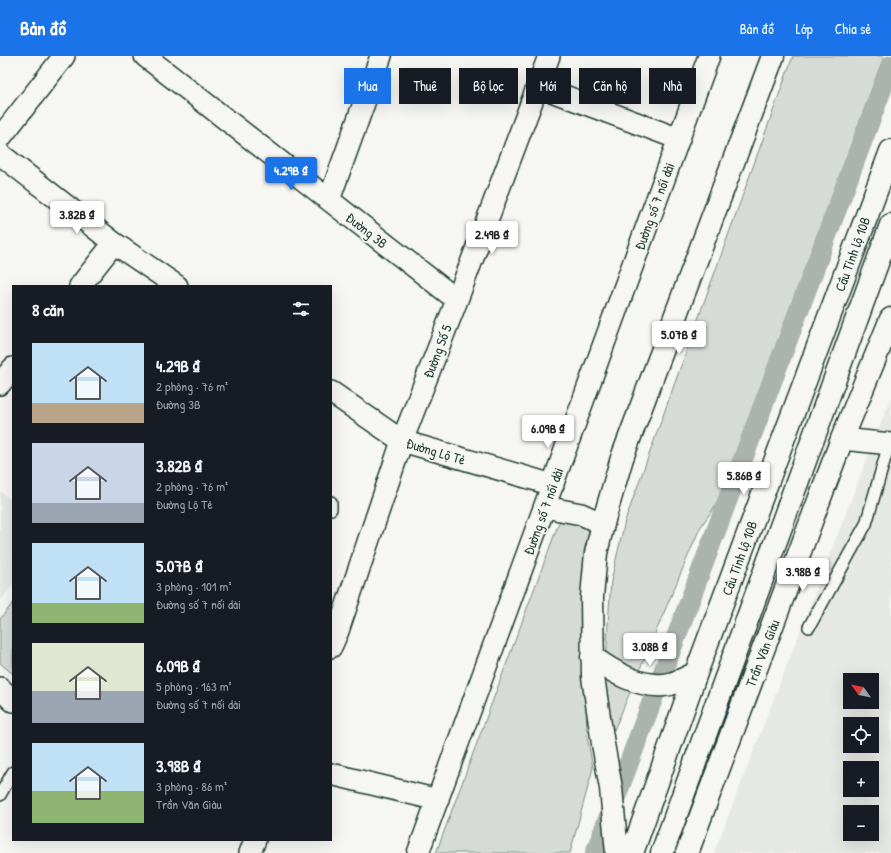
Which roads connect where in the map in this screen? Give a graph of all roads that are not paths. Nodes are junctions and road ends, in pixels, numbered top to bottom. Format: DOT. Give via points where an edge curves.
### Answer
graph roads {
  1 [pos="64,56"];
  2 [pos="145,56"];
  3 [pos="381,56"];
  4 [pos="549,56"];
  5 [pos="709,56"];
  6 [pos="773,56"];
  7 [pos="545,68"];
  8 [pos="571,98"];
  9 [pos="531,104"];
  10 [pos="0,138"];
  11 [pos="678,139"];
  12 [pos="891,151"];
  13 [pos="0,154"];
  14 [pos="329,200"];
  15 [pos="891,226"];
  16 [pos="114,243"];
  17 [pos="81,285"];
  18 [pos="175,285"];
  19 [pos="458,300"];
  20 [pos="891,319"];
  21 [pos="12,369"];
  22 [pos="0,384"];
  23 [pos="332,393"];
  24 [pos="842,439"];
  25 [pos="402,441"];
  26 [pos="890,444"];
  27 [pos="553,485"];
  28 [pos="545,507"];
  29 [pos="603,524"];
  30 [pos="809,627"];
  31 [pos="333,634"];
  32 [pos="597,667"];
  33 [pos="696,673"];
  34 [pos="0,688"];
  35 [pos="12,699"];
  36 [pos="12,774"];
  37 [pos="332,774"];
  38 [pos="0,795"];
  39 [pos="438,800"];
  40 [pos="255,841"];
  41 [pos="250,853"];
  42 [pos="418,853"];
  43 [pos="617,853"];
  44 [pos="632,853"];
  45 [pos="662,853"];
  46 [pos="687,853"];
  1 -- 10 [label="street"];
  2 -- 14 [label="street, Đường 3B"];
  3 -- 14 [label="street"];
  4 -- 7 [label="street, Đường Số 5"];
  5 -- 11 [label="street, Đường số 7 nối dài"];
  6 -- 29 [label="main road" via="622,458"];
  8 -- 11 [label="street"];
  9 -- 19 [label="street, Đường Số 5"];
  11 -- 27 [label="street, Đường số 7 nối dài"];
  12 -- 33 [label="main road, Cầu Tỉnh lộ 10B"];
  13 -- 16 [label="street"];
  14 -- 19 [label="street, Đường 3B"];
  15 -- 45 [label="main road, Cầu Tỉnh lộ 10B"];
  16 -- 17 [label="street"];
  16 -- 18 [label="street"];
  19 -- 25 [label="street, Đường Số 5"];
  20 -- 24 [label="main road, Trần Văn Giàu"];
  21 -- 22 [label="street"];
  23 -- 25 [label="street, Đường Lộ Tẻ"];
  24 -- 26 [label="street"];
  24 -- 46 [label="main road, Trần Văn Giàu"];
  25 -- 27 [label="street, Đường Lộ Tẻ"];
  25 -- 31 [label="street, Đường Số 5"];
  26 -- 30 [label="lane" via="866,524"];
  27 -- 28 [label="street, Đường số 7 nối dài"];
  28 -- 29 [label="street" via="581,514"];
  28 -- 39 [label="street, Đường số 7 nối dài"];
  29 -- 32 [label="main road" via="596,553 592,597"];
  32 -- 33 [label="main road" via="644,684 664,685 678,682"];
  32 -- 43 [label="main road" via="603,744 611,788"];
  33 -- 44 [label="main road, Cầu Tỉnh lộ 10B"];
  34 -- 35 [label="street"];
  36 -- 38 [label="lane"];
  37 -- 39 [label="street"];
  39 -- 42 [label="street, Đường số 7 nối dài"];
  40 -- 41 [label="street"];
}
